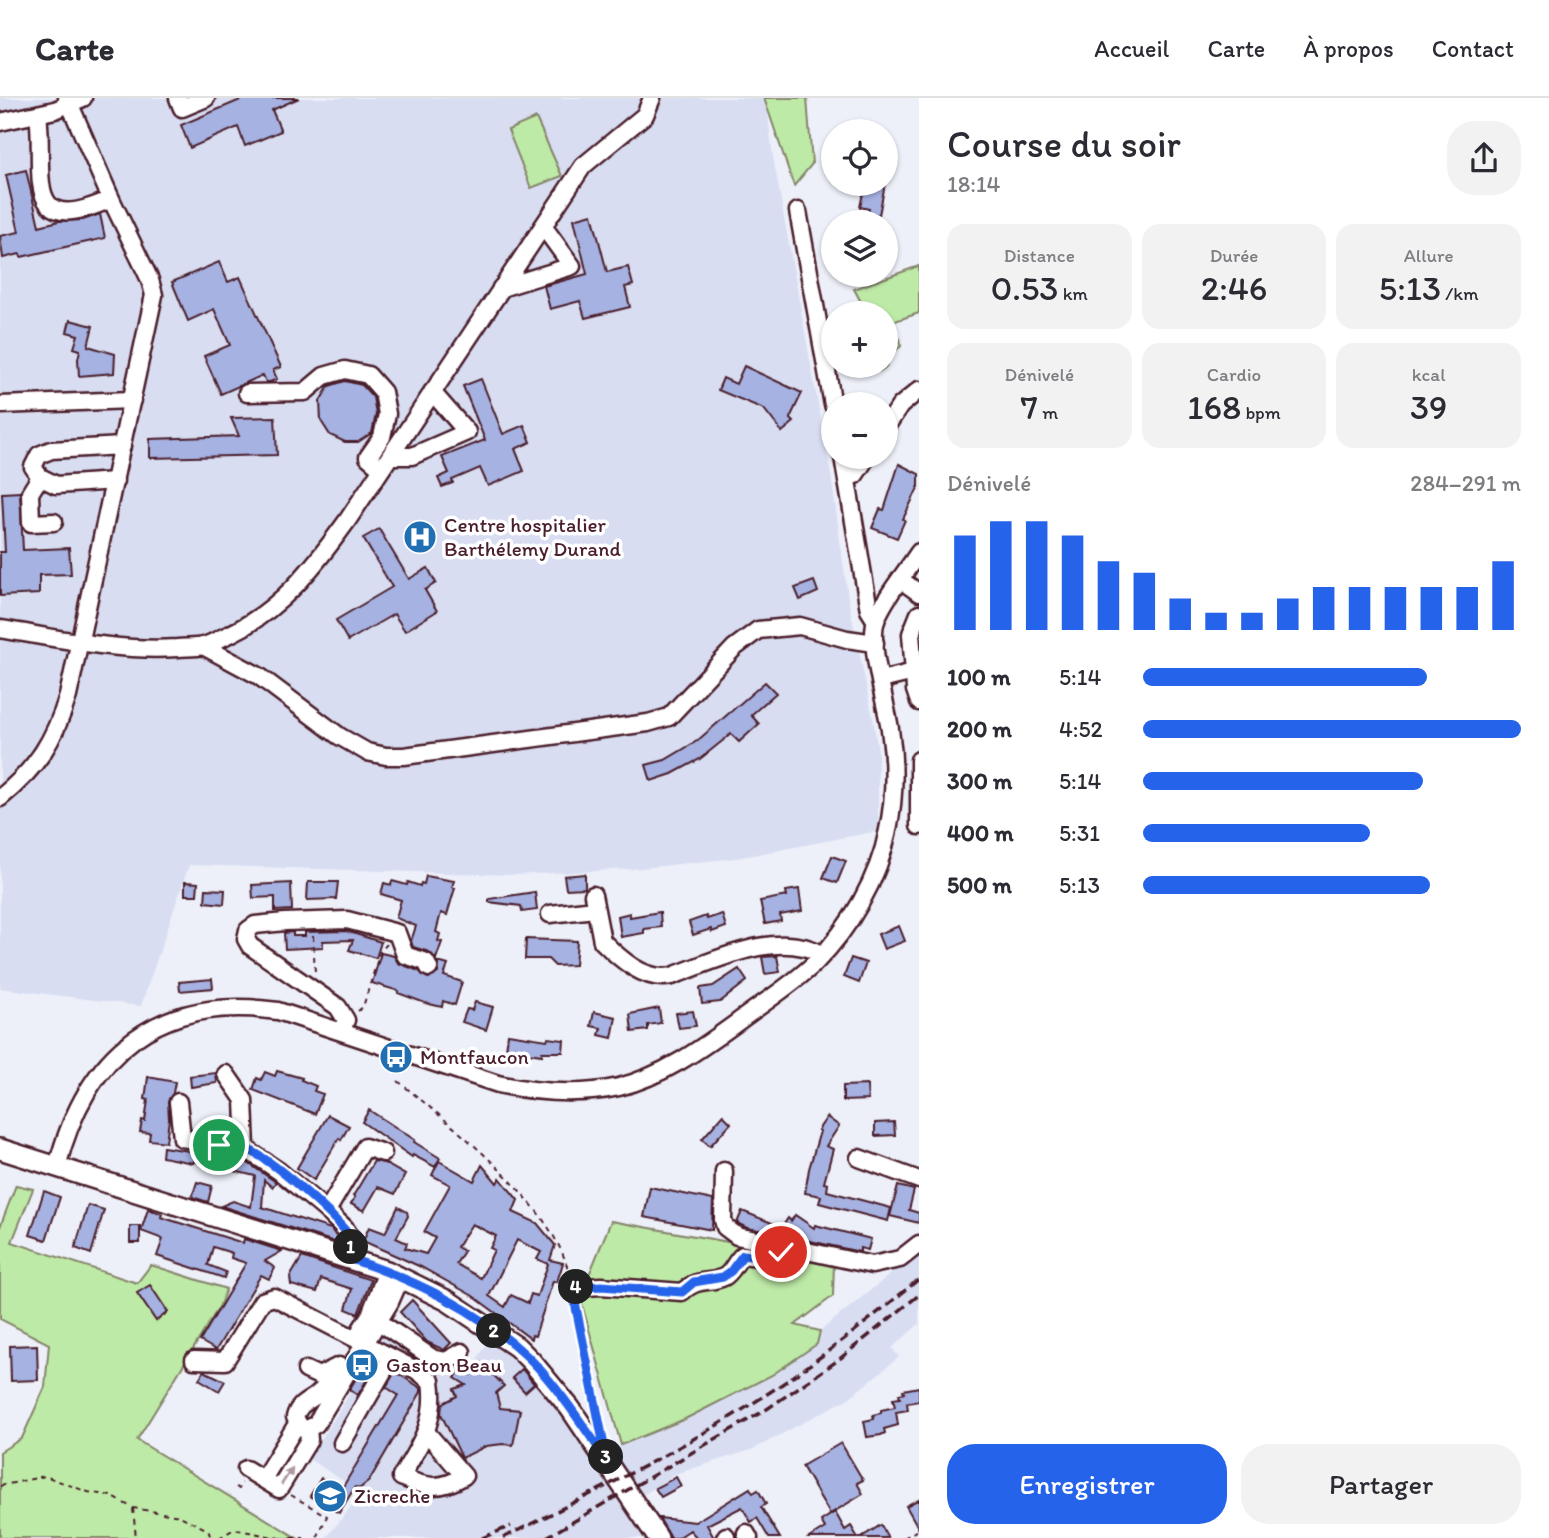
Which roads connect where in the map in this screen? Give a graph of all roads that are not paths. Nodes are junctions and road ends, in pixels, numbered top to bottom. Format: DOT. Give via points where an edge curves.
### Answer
graph roads {
  1 [pos="178,98"];
  2 [pos="206,98"];
  3 [pos="652,98"];
  4 [pos="73,100"];
  5 [pos="38,114"];
  6 [pos="0,122"];
  7 [pos="111,199"];
  8 [pos="798,211"];
  9 [pos="543,226"];
  10 [pos="501,288"];
  11 [pos="919,390"];
  12 [pos="432,392"];
  13 [pos="831,392"];
  14 [pos="247,393"];
  15 [pos="132,400"];
  16 [pos="0,405"];
  17 [pos="898,410"];
  18 [pos="122,446"];
  19 [pos="386,462"];
  20 [pos="845,469"];
  21 [pos="859,469"];
  22 [pos="40,477"];
  23 [pos="847,477"];
  24 [pos="115,481"];
  25 [pos="54,522"];
  26 [pos="919,552"];
  27 [pos="901,580"];
  28 [pos="919,593"];
  29 [pos="919,614"];
  30 [pos="876,621"];
  31 [pos="0,629"];
  32 [pos="81,641"];
  33 [pos="875,643"];
  34 [pos="203,646"];
  35 [pos="914,672"];
  36 [pos="881,680"];
  37 [pos="919,702"];
  38 [pos="919,760"];
  39 [pos="0,798"];
  40 [pos="919,826"];
  41 [pos="550,914"];
  42 [pos="822,954"];
  43 [pos="429,968"];
  44 [pos="344,1026"];
  45 [pos="226,1074"];
  46 [pos="178,1102"];
  47 [pos="0,1149"];
  48 [pos="246,1149"];
  49 [pos="383,1153"];
  50 [pos="859,1158"];
  51 [pos="57,1167"];
  52 [pos="723,1171"];
  53 [pos="919,1180"];
  54 [pos="327,1211"];
  55 [pos="919,1244"];
  56 [pos="783,1247"];
  57 [pos="348,1258"];
  58 [pos="394,1274"];
  59 [pos="572,1288"];
  60 [pos="374,1318"];
  61 [pos="360,1340"];
  62 [pos="462,1352"];
  63 [pos="391,1358"];
  64 [pos="194,1360"];
  65 [pos="338,1367"];
  66 [pos="309,1371"];
  67 [pos="302,1426"];
  68 [pos="427,1433"];
  69 [pos="342,1443"];
  70 [pos="246,1469"];
  71 [pos="657,1538"];
  1 -- 2 [label="street" via="182,108"];
  3 -- 9 [label="street" via="645,115 583,166"];
  4 -- 5 [label="street"];
  4 -- 7 [label="street"];
  5 -- 6 [label="street"];
  5 -- 7 [label="street" via="44,201 62,212"];
  7 -- 15 [label="street" via="154,295"];
  8 -- 13 [label="street"];
  9 -- 10 [label="street"];
  9 -- 10 [label="street" via="572,266"];
  10 -- 12 [label="street"];
  11 -- 17 [label="street"];
  12 -- 19 [label="street"];
  12 -- 19 [label="street" via="467,432"];
  14 -- 19 [label="street" via="305,392 324,376 345,370 368,375 383,392 387,414 382,437 368,457"];
  15 -- 16 [label="street"];
  15 -- 18 [label="street"];
  18 -- 22 [label="street" via="51,450 39,455 33,467"];
  18 -- 24 [label="street"];
  19 -- 34 [label="street" via="289,595 244,628"];
  20 -- 23 [label="street"];
  21 -- 23 [label="street"];
  22 -- 24 [label="street" via="56,485"];
  22 -- 25 [label="street" via="30,493 31,523"];
  23 -- 30 [label="street" via="869,610"];
  24 -- 32 [label="street"];
  26 -- 27 [label="street"];
  27 -- 28 [label="street"];
  27 -- 30 [label="street"];
  29 -- 35 [label="street" via="911,634"];
  30 -- 33 [label="street"];
  31 -- 32 [label="street"];
  32 -- 34 [label="street" via="160,649"];
  32 -- 39 [label="street" via="58,728 41,759"];
  33 -- 34 [label="street" via="800,626 758,630 734,648 669,718 404,756 367,752 259,676"];
  33 -- 36 [label="street"];
  35 -- 36 [label="street"];
  35 -- 37 [label="street"];
  36 -- 42 [label="street" via="894,766 888,831 862,899 845,929"];
  38 -- 40 [label="street"];
  41 -- 42 [label="street" via="594,902 602,941 652,977 672,976 748,948 798,945"];
  42 -- 44 [label="street" via="790,984 676,1065 620,1086 587,1092 498,1084"];
  43 -- 44 [label="street" via="426,962 405,955 397,933 359,922 255,925 248,930 250,946 338,1007"];
  44 -- 51 [label="street" via="247,1007 187,1013 160,1024 100,1072 66,1133"];
  45 -- 48 [label="street" via="244,1100"];
  46 -- 48 [label="street" via="183,1138"];
  47 -- 51 [label="main road"];
  48 -- 54 [label="street"];
  49 -- 54 [label="street" via="365,1147"];
  50 -- 53 [label="street"];
  51 -- 57 [label="main road"];
  52 -- 56 [label="street" via="725,1227 737,1237"];
  54 -- 57 [label="street" via="353,1241"];
  55 -- 56 [label="street" via="900,1259 872,1265"];
  56 -- 59 [label="street" via="773,1259 743,1255 723,1277 694,1282 682,1292"];
  57 -- 58 [label="main road"];
  58 -- 60 [label="street"];
  58 -- 71 [label="main road" via="448,1301 531,1360 570,1408"];
  60 -- 61 [label="street"];
  60 -- 62 [label="street" via="434,1359 446,1361"];
  61 -- 63 [label="street"];
  61 -- 64 [label="street" via="274,1297 262,1301 225,1361"];
  61 -- 65 [label="street"];
  61 -- 67 [label="street" via="316,1424"];
  63 -- 68 [label="street" via="431,1381"];
  63 -- 69 [label="street"];
  65 -- 66 [label="street" via="319,1376"];
  65 -- 67 [label="street" via="320,1392 300,1406 295,1417"];
  67 -- 70 [label="street" via="262,1479"];
}
